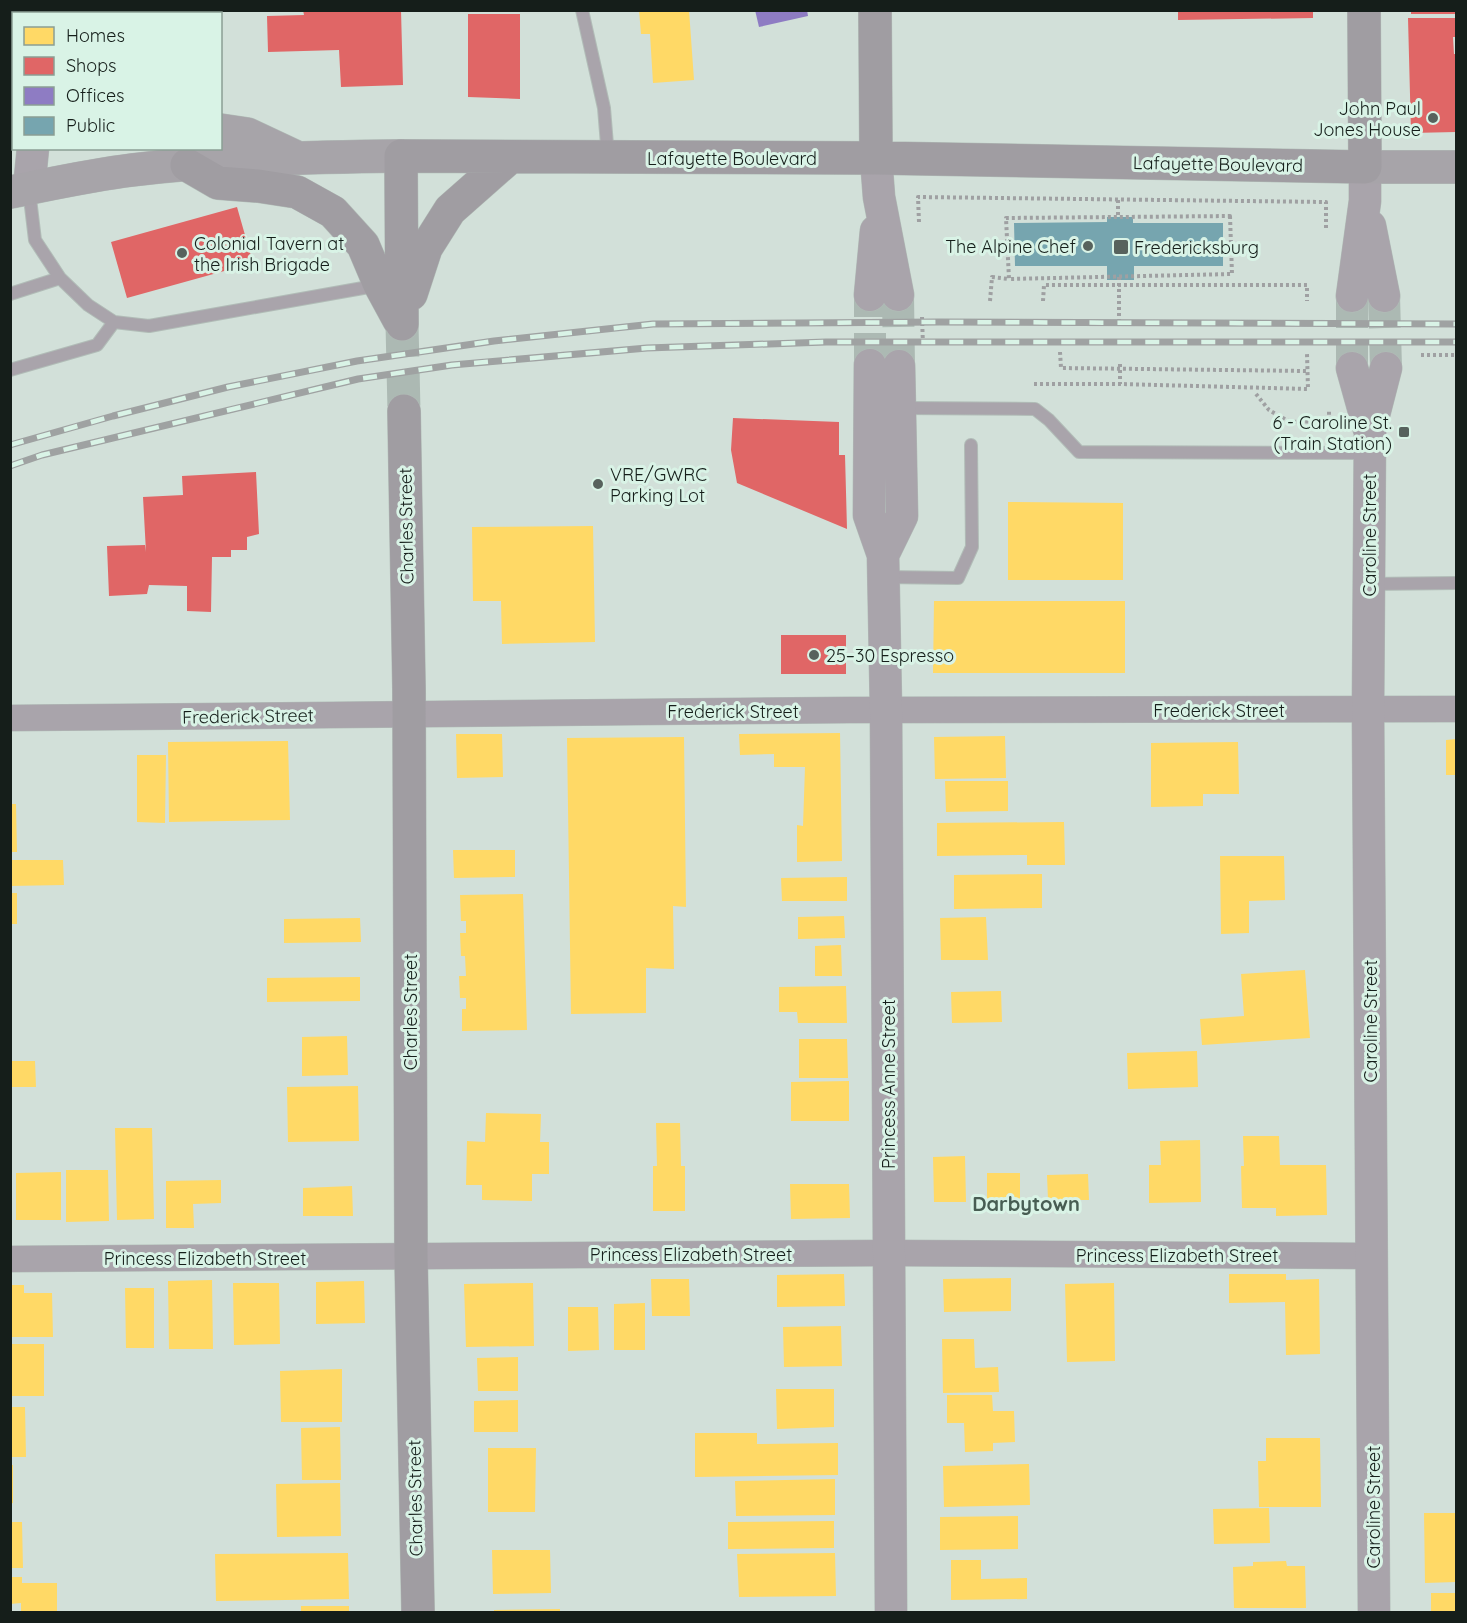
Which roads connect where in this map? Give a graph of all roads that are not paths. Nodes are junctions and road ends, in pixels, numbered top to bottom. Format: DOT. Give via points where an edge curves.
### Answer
graph roads {
  1 [pos="582,10"];
  2 [pos="875,10"];
  3 [pos="1364,10"];
  4 [pos="222,130"];
  5 [pos="32,150"];
  6 [pos="401,156"];
  7 [pos="298,157"];
  8 [pos="509,158"];
  9 [pos="609,158"];
  10 [pos="876,158"];
  11 [pos="187,165"];
  12 [pos="1365,167"];
  13 [pos="1456,167"];
  14 [pos="17,182"];
  15 [pos="1365,201"];
  16 [pos="60,278"];
  17 [pos="380,285"];
  18 [pos="10,294"];
  19 [pos="884,295"];
  20 [pos="1352,296"];
  21 [pos="1384,296"];
  22 [pos="114,322"];
  23 [pos="402,324"];
  24 [pos="1386,368"];
  25 [pos="1352,369"];
  26 [pos="10,370"];
  27 [pos="900,408"];
  28 [pos="404,411"];
  29 [pos="1370,442"];
  30 [pos="971,445"];
  31 [pos="883,566"];
  32 [pos="1368,584"];
  33 [pos="1456,584"];
  34 [pos="1456,709"];
  35 [pos="886,710"];
  36 [pos="1368,710"];
  37 [pos="408,714"];
  38 [pos="10,718"];
  39 [pos="888,1253"];
  40 [pos="411,1256"];
  41 [pos="1371,1256"];
  42 [pos="10,1259"];
  43 [pos="418,1612"];
  44 [pos="891,1612"];
  45 [pos="1374,1612"];
  1 -- 9 [label="lane" via="604,108"];
  2 -- 10 [label="main road"];
  3 -- 12 [label="main road"];
  4 -- 7 [label="main road" via="247,134"];
  5 -- 14 [label="street"];
  6 -- 7 [label="main road, Lafayette Boulevard"];
  6 -- 8 [label="main road, Lafayette Boulevard"];
  6 -- 23 [label="main road"];
  7 -- 11 [label="main road, Lafayette Boulevard"];
  8 -- 9 [label="main road, Lafayette Boulevard"];
  8 -- 23 [label="main road" via="450,210 431,239"];
  9 -- 10 [label="main road, Lafayette Boulevard"];
  10 -- 12 [label="main road, Lafayette Boulevard"];
  10 -- 19 [label="street"];
  11 -- 14 [label="main road, Lafayette Boulevard"];
  11 -- 17 [label="main road" via="218,183 297,192 333,212 363,245"];
  12 -- 13 [label="main road, Lafayette Boulevard"];
  12 -- 15 [label="street"];
  14 -- 16 [label="lane" via="35,240"];
  15 -- 20 [label="street"];
  15 -- 21 [label="street"];
  16 -- 18 [label="lane"];
  16 -- 22 [label="lane" via="88,305"];
  17 -- 22 [label="lane" via="149,326"];
  17 -- 23 [label="main road"];
  22 -- 26 [label="lane" via="97,345"];
  24 -- 29 [label="street, Caroline Street"];
  25 -- 29 [label="street, Caroline Street"];
  27 -- 29 [label="lane" via="1035,409 1079,452"];
  27 -- 31 [label="street, Princess Anne Street" via="902,516"];
  27 -- 31 [label="street, Princess Anne Street" via="898,360 869,515"];
  28 -- 37 [label="main road, Charles Street"];
  29 -- 32 [label="street, Caroline Street"];
  30 -- 31 [label="lane" via="972,547 958,578"];
  31 -- 35 [label="street, Princess Anne Street"];
  32 -- 33 [label="lane"];
  32 -- 36 [label="street, Caroline Street"];
  34 -- 36 [label="street, Frederick Street"];
  35 -- 36 [label="street, Frederick Street"];
  35 -- 37 [label="street, Frederick Street"];
  35 -- 39 [label="street, Princess Anne Street"];
  36 -- 41 [label="street, Caroline Street"];
  37 -- 38 [label="street, Frederick Street"];
  37 -- 40 [label="main road, Charles Street"];
  39 -- 40 [label="street, Princess Elizabeth Street"];
  39 -- 41 [label="street, Princess Elizabeth Street"];
  39 -- 44 [label="street, Princess Anne Street"];
  40 -- 42 [label="street, Princess Elizabeth Street"];
  40 -- 43 [label="main road, Charles Street"];
  41 -- 45 [label="street, Caroline Street"];
}
